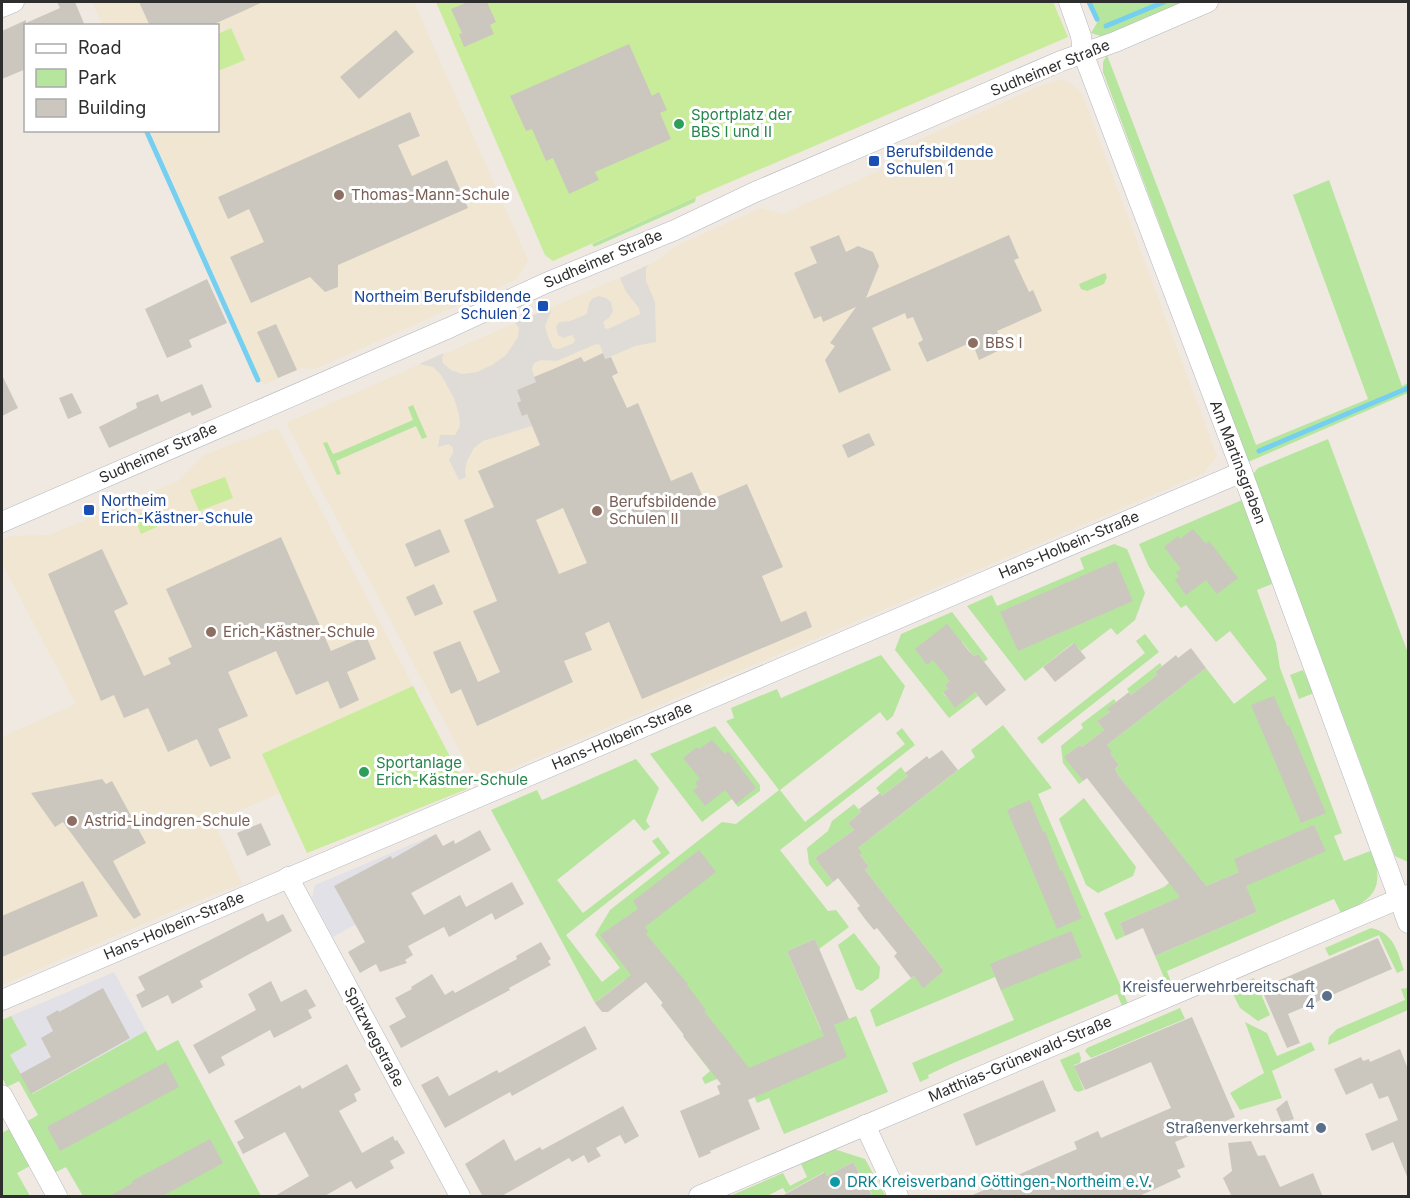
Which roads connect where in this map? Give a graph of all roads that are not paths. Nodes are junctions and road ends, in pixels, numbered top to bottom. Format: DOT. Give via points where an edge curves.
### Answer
graph roads {
  1 [pos="14,2"];
  2 [pos="1069,2"];
  3 [pos="1208,2"];
  4 [pos="2,7"];
  5 [pos="1083,53"];
  6 [pos="1242,472"];
  7 [pos="2,522"];
  8 [pos="288,878"];
  9 [pos="1404,897"];
  10 [pos="1408,923"];
  11 [pos="2,1000"];
  12 [pos="2,1095"];
  13 [pos="865,1125"];
  14 [pos="57,1197"];
  15 [pos="460,1197"];
  16 [pos="699,1197"];
  17 [pos="898,1197"];
  1 -- 4 [label="street"];
  2 -- 5 [label="street, Am Martinsgraben" via="1082,36"];
  3 -- 5 [label="street, Sudheimer Straße"];
  5 -- 6 [label="street, Am Martinsgraben"];
  5 -- 7 [label="street, Sudheimer Straße" via="755,192"];
  6 -- 8 [label="street, Hans-Holbein-Straße"];
  6 -- 9 [label="street, Am Martinsgraben"];
  8 -- 11 [label="street, Hans-Holbein-Straße"];
  8 -- 15 [label="street, Spitzwegstraße"];
  9 -- 10 [label="street, Am Martinsgraben"];
  9 -- 13 [label="street, Matthias-Grünewald-Straße"];
  12 -- 14 [label="street"];
  13 -- 16 [label="street, Matthias-Grünewald-Straße"];
  13 -- 17 [label="street"];
}
